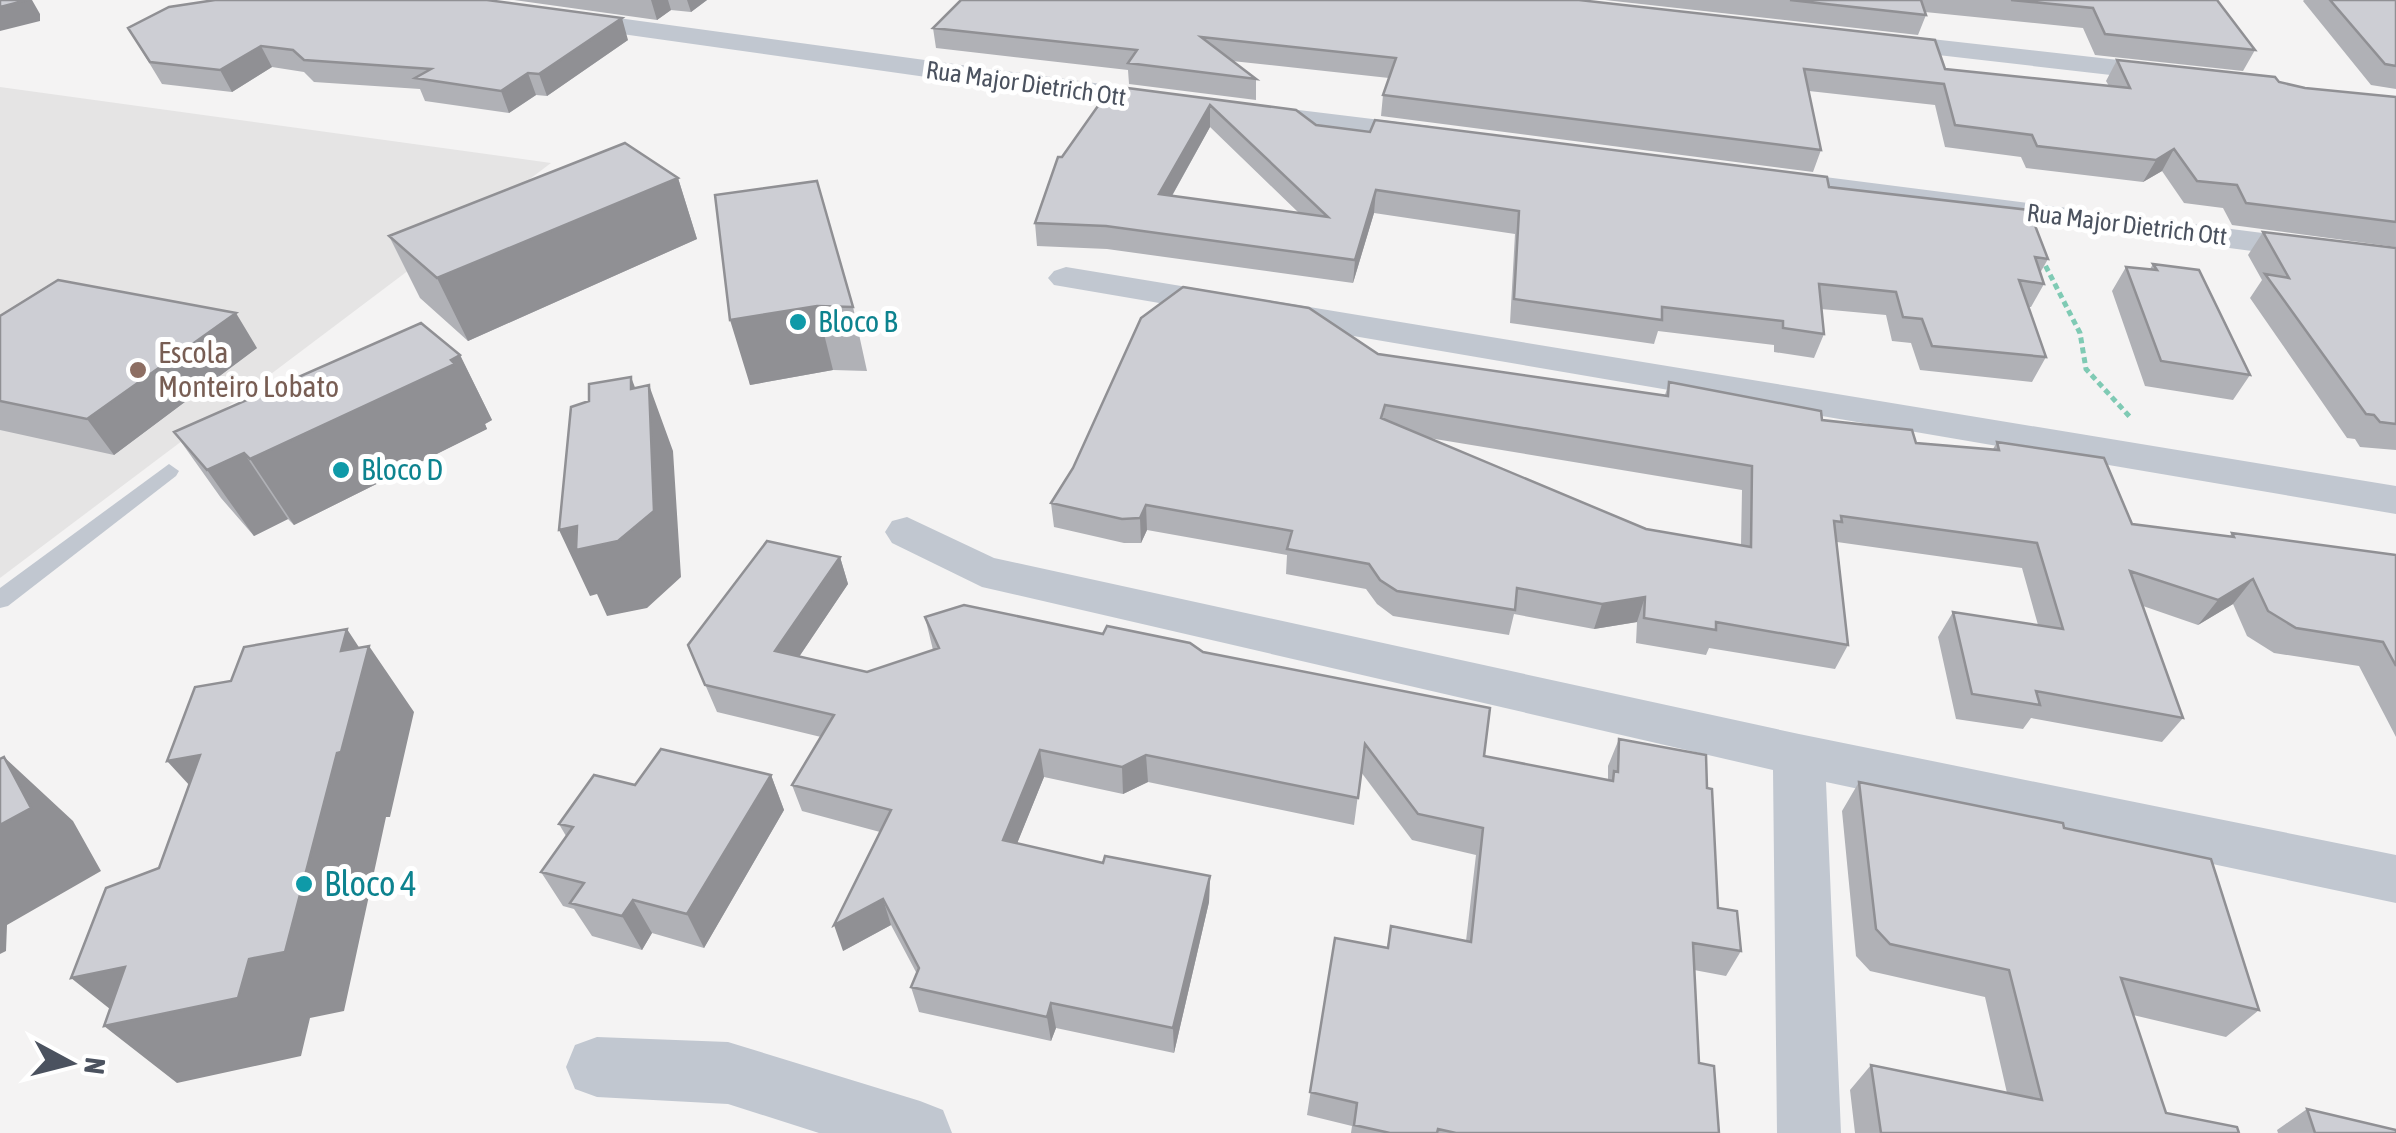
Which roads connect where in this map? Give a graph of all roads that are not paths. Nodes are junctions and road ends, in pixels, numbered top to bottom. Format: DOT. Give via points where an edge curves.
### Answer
graph roads {
  1 [pos="545,16"];
  2 [pos="1858,39"];
  3 [pos="2207,78"];
  4 [pos="1452,138"];
  5 [pos="1749,176"];
  6 [pos="2396,260"];
  7 [pos="1066,278"];
  8 [pos="169,471"];
  9 [pos="2396,500"];
  10 [pos="908,532"];
  11 [pos="0,600"];
  12 [pos="1799,755"];
  13 [pos="2396,879"];
  14 [pos="598,1067"];
  15 [pos="920,1133"];
  16 [pos="1809,1133"];
  1 -- 4 [label="street, Rua Major Dietrich Ott"];
  2 -- 3 [label="street"];
  5 -- 6 [label="street, Rua Major Dietrich Ott"];
  7 -- 9 [label="street"];
  8 -- 11 [label="lane"];
  10 -- 12 [label="street" via="982,570"];
  12 -- 13 [label="street"];
  12 -- 16 [label="street"];
  14 -- 15 [label="street" via="728,1072"];
}
